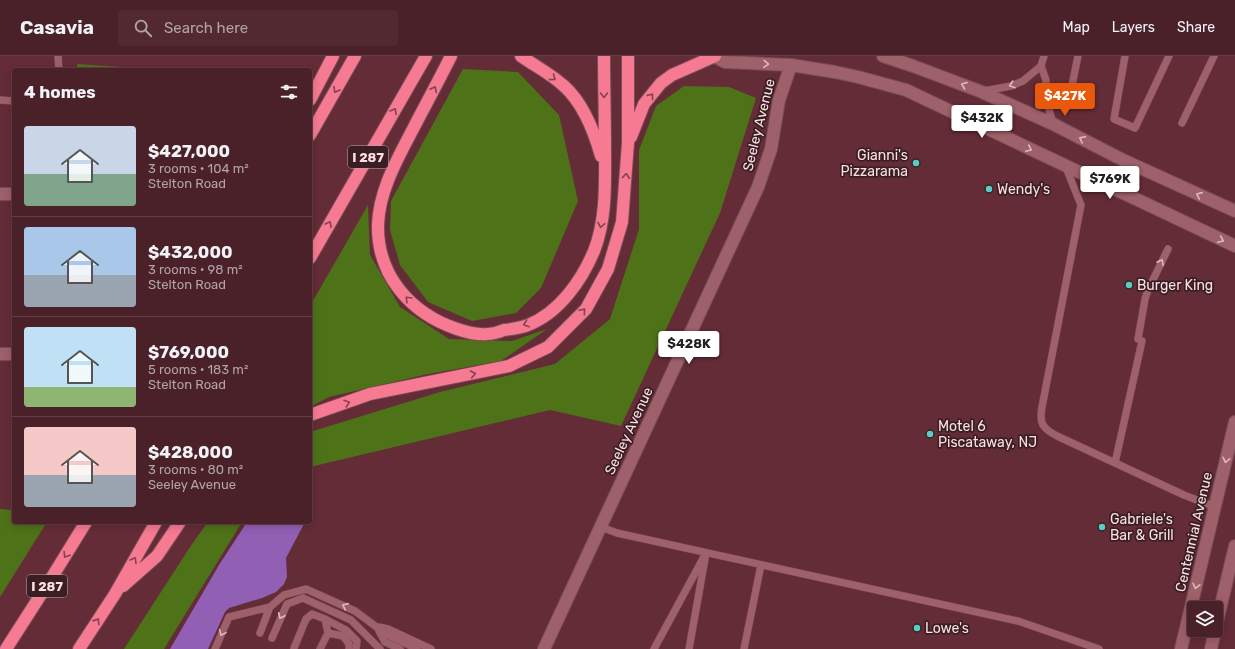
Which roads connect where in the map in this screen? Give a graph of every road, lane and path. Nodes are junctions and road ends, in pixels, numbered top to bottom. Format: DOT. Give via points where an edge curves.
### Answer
graph roads {
  1 [pos="58,56"];
  2 [pos="333,56"];
  3 [pos="355,56"];
  4 [pos="426,56"];
  5 [pos="451,56"];
  6 [pos="521,56"];
  7 [pos="604,56"];
  8 [pos="628,56"];
  9 [pos="714,56"];
  10 [pos="883,56"];
  11 [pos="1044,56"];
  12 [pos="1078,56"];
  13 [pos="1125,56"];
  14 [pos="1169,56"];
  15 [pos="1214,56"];
  16 [pos="791,65"];
  17 [pos="1041,66"];
  18 [pos="59,68"];
  19 [pos="982,92"];
  20 [pos="312,96"];
  21 [pos="0,100"];
  22 [pos="1069,100"];
  23 [pos="12,101"];
  24 [pos="1182,122"];
  25 [pos="1052,124"];
  26 [pos="312,131"];
  27 [pos="628,144"];
  28 [pos="1065,165"];
  29 [pos="605,171"];
  30 [pos="0,194"];
  31 [pos="12,194"];
  32 [pos="1233,209"];
  33 [pos="1235,246"];
  34 [pos="1168,249"];
  35 [pos="312,255"];
  36 [pos="0,354"];
  37 [pos="12,354"];
  38 [pos="312,414"];
  39 [pos="1235,422"];
  40 [pos="1115,463"];
  41 [pos="1215,507"];
  42 [pos="85,524"];
  43 [pos="155,524"];
  44 [pos="179,524"];
  45 [pos="601,528"];
  46 [pos="1235,546"];
  47 [pos="706,553"];
  48 [pos="761,565"];
  49 [pos="115,594"];
  50 [pos="1222,601"];
  51 [pos="270,607"];
  52 [pos="325,619"];
  53 [pos="377,627"];
  54 [pos="260,633"];
  55 [pos="328,633"];
  56 [pos="1214,637"];
  57 [pos="272,638"];
  58 [pos="368,639"];
  59 [pos="294,648"];
  60 [pos="6,649"];
  61 [pos="79,649"];
  62 [pos="214,649"];
  63 [pos="320,649"];
  64 [pos="349,649"];
  65 [pos="356,649"];
  66 [pos="373,649"];
  67 [pos="380,649"];
  68 [pos="400,649"];
  69 [pos="417,649"];
  70 [pos="430,649"];
  71 [pos="544,649"];
  72 [pos="654,649"];
  73 [pos="689,649"];
  74 [pos="744,649"];
  75 [pos="1099,649"];
  76 [pos="1181,649"];
  77 [pos="1212,649"];
  1 -- 18 [label="lane"];
  2 -- 20 [label="highway"];
  3 -- 26 [label="highway, one-way"];
  35 -- 4 [label="highway, I 287, one-way"];
  29 -- 5 [label="highway, one-way" via="604,206 594,250 579,280 563,300 546,315 528,325 487,334 464,331 428,317 400,291 384,262 379,245 378,226 387,184"];
  6 -- 29 [label="highway, one-way" via="565,86 575,98 598,144"];
  7 -- 29 [label="highway, one-way"];
  8 -- 27 [label="highway"];
  9 -- 16 [label="main road, one-way" via="725,62"];
  27 -- 9 [label="highway, one-way" via="644,104 661,83 672,74"];
  19 -- 10 [label="main road, one-way"];
  11 -- 17 [label="lane"];
  12 -- 22 [label="lane"];
  13 -- 14 [label="lane" via="1114,119 1135,128"];
  15 -- 24 [label="lane"];
  16 -- 28 [label="main road, one-way" via="858,77 906,90"];
  16 -- 45 [label="main road, Seeley Avenue" via="779,100 771,149 758,187"];
  17 -- 19 [label="lane, one-way" via="1023,81"];
  17 -- 25 [label="lane" via="1046,80 1045,94"];
  19 -- 25 [label="main road"];
  21 -- 23 [label="lane"];
  32 -- 25 [label="main road, one-way" via="1123,160"];
  38 -- 27 [label="highway, one-way" via="370,394 509,366 548,347 586,309 608,269 622,222"];
  28 -- 33 [label="main road, one-way"];
  28 -- 40 [label="lane" via="1081,205 1040,417 1047,431"];
  30 -- 31 [label="main road"];
  40 -- 34 [label="lane, one-way" via="1140,340 1145,299"];
  36 -- 37 [label="main road"];
  39 -- 41 [label="main road, Centennial Avenue, one-way"];
  40 -- 41 [label="lane"];
  41 -- 76 [label="main road, Centennial Avenue, one-way"];
  42 -- 60 [label="highway, I 287, one-way"];
  49 -- 43 [label="highway, one-way"];
  44 -- 49 [label="highway" via="157,556"];
  45 -- 47 [label="lane" via="617,534"];
  45 -- 71 [label="main road, Seeley Avenue"];
  46 -- 50 [label="main road"];
  47 -- 48 [label="lane"];
  47 -- 72 [label="lane"];
  47 -- 73 [label="lane"];
  48 -- 74 [label="lane"];
  48 -- 75 [label="lane" via="1018,621"];
  61 -- 49 [label="highway, one-way"];
  53 -- 51 [label="lane, one-way" via="355,611 306,589 284,594"];
  51 -- 54 [label="lane"];
  51 -- 62 [label="lane, one-way" via="229,617"];
  52 -- 55 [label="lane"];
  52 -- 59 [label="lane" via="312,614 306,619"];
  52 -- 65 [label="lane" via="346,630 357,641"];
  53 -- 68 [label="lane" via="385,642"];
  53 -- 69 [label="lane"];
  53 -- 70 [label="lane" via="388,629"];
  55 -- 63 [label="lane"];
  55 -- 64 [label="lane" via="343,636 349,644"];
  56 -- 77 [label="main road"];
  58 -- 57 [label="lane, one-way" via="351,620 303,598 287,604"];
  58 -- 66 [label="lane"];
  58 -- 67 [label="lane"];
}
